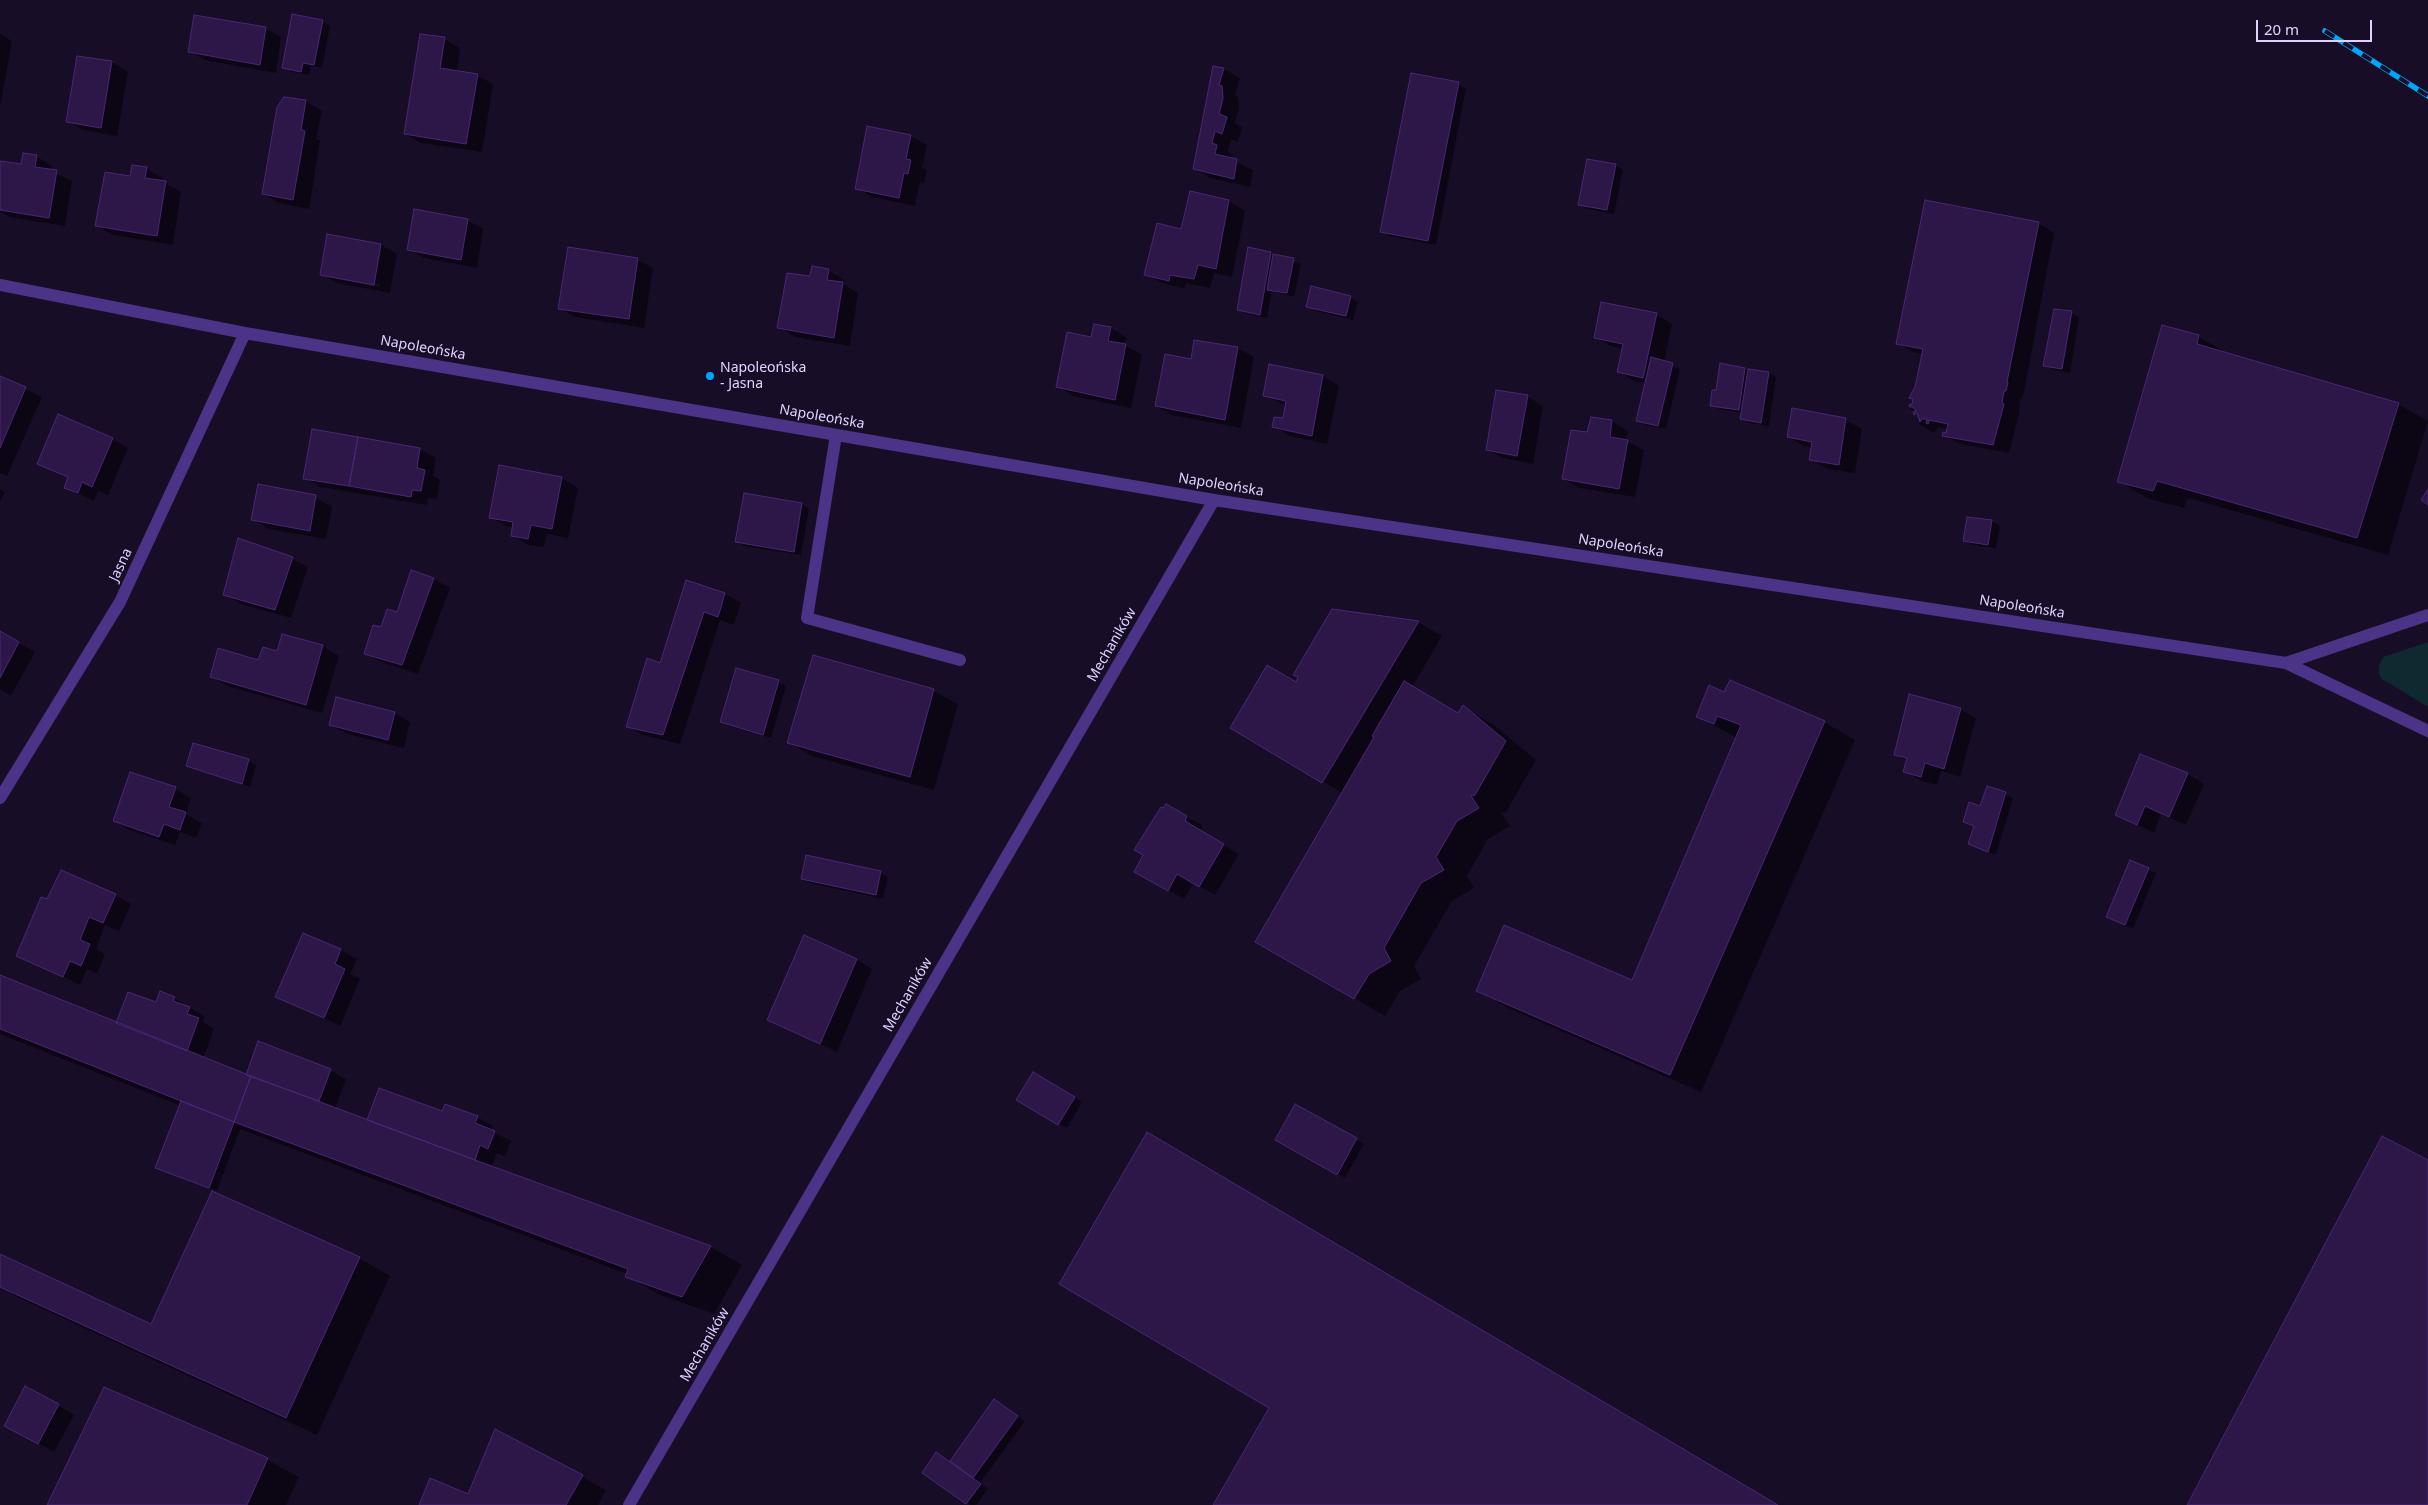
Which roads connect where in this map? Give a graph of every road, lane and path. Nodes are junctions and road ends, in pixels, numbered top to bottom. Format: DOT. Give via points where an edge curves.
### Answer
graph roads {
  1 [pos="0,285"];
  2 [pos="245,333"];
  3 [pos="836,435"];
  4 [pos="1214,500"];
  5 [pos="2428,614"];
  6 [pos="960,660"];
  7 [pos="2286,663"];
  8 [pos="2428,731"];
  9 [pos="0,798"];
  10 [pos="629,1505"];
  1 -- 2 [label="street, Napoleońska"];
  2 -- 3 [label="street, Napoleońska"];
  2 -- 9 [label="street, Jasna" via="120,602"];
  3 -- 4 [label="street, Napoleońska"];
  3 -- 6 [label="street" via="807,618"];
  4 -- 7 [label="street, Napoleońska"];
  4 -- 10 [label="street, Mechaników"];
  5 -- 7 [label="street"];
  7 -- 8 [label="street, Napoleońska"];
}
